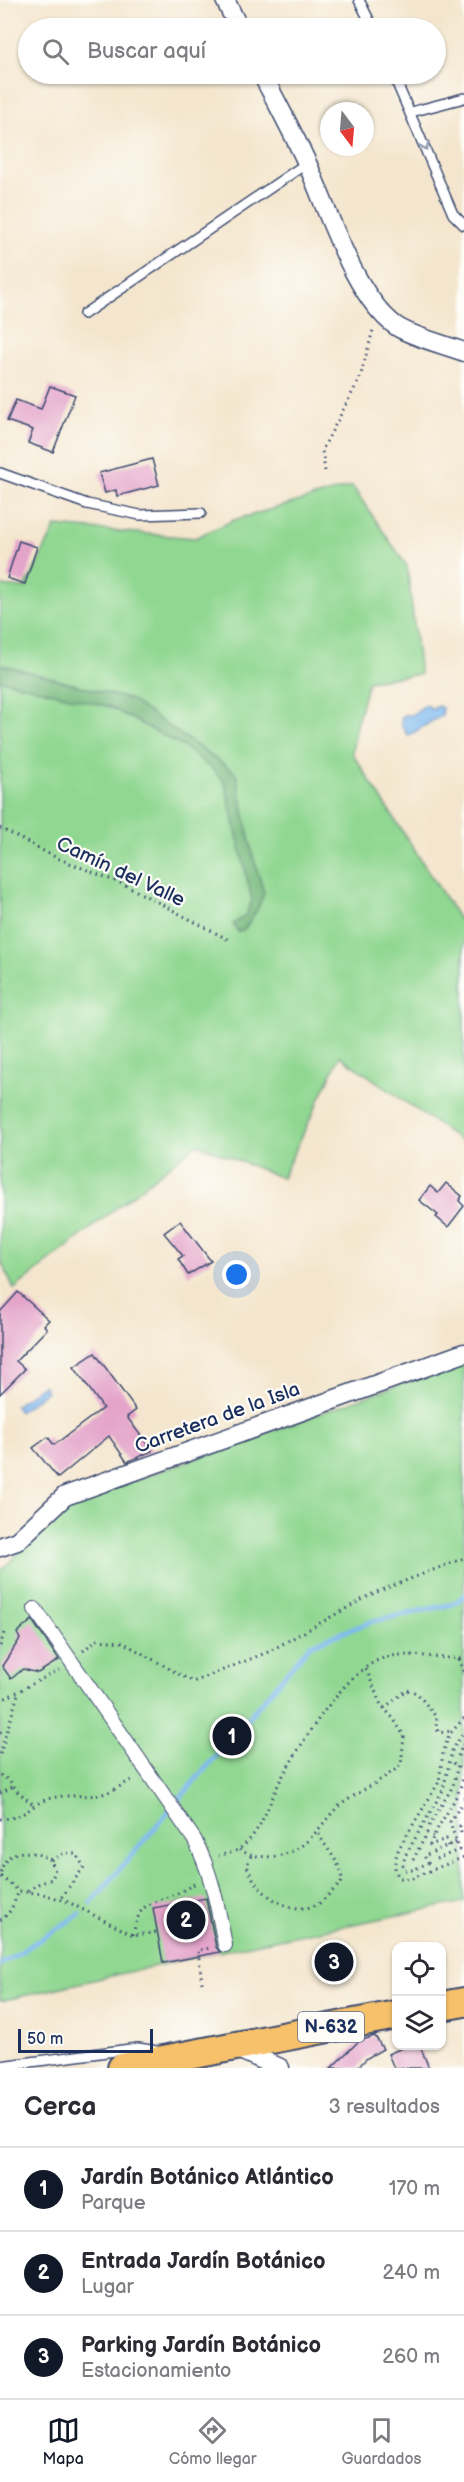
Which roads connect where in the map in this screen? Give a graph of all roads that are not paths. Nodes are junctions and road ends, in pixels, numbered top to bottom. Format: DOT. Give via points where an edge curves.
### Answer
graph roads {
  1 [pos="225,0"];
  2 [pos="359,0"];
  3 [pos="234,18"];
  4 [pos="368,18"];
  5 [pos="267,84"];
  6 [pos="398,84"];
  7 [pos="464,98"];
  8 [pos="411,112"];
  9 [pos="307,163"];
  10 [pos="464,225"];
  11 [pos="84,314"];
  12 [pos="464,352"];
  13 [pos="0,473"];
  14 [pos="201,513"];
  15 [pos="464,1353"];
  16 [pos="0,1547"];
  17 [pos="35,1610"];
  18 [pos="225,1945"];
  19 [pos="464,2001"];
  20 [pos="446,2005"];
  21 [pos="392,2016"];
  22 [pos="233,2046"];
  23 [pos="192,2055"];
  24 [pos="0,2066"];
  25 [pos="122,2068"];
  26 [pos="280,2068"];
  1 -- 3 [label="street"];
  2 -- 4 [label="lane"];
  5 -- 9 [label="street"];
  6 -- 8 [label="lane"];
  7 -- 8 [label="lane"];
  8 -- 10 [label="lane, one-way" via="453,214"];
  9 -- 11 [label="lane"];
  9 -- 12 [label="street" via="337,236 379,311 397,328"];
  13 -- 14 [label="lane" via="87,504 140,515"];
  15 -- 16 [label="street, Carretera de la Isla" via="65,1496 16,1541"];
  17 -- 18 [label="street" via="179,1815 204,1859"];
  19 -- 20 [label="highway"];
  21 -- 22 [label="highway, N-632"];
  22 -- 23 [label="highway, N-632"];
  22 -- 26 [label="street"];
  23 -- 24 [label="lane" via="138,2048"];
  23 -- 25 [label="highway, N-632"];
}
